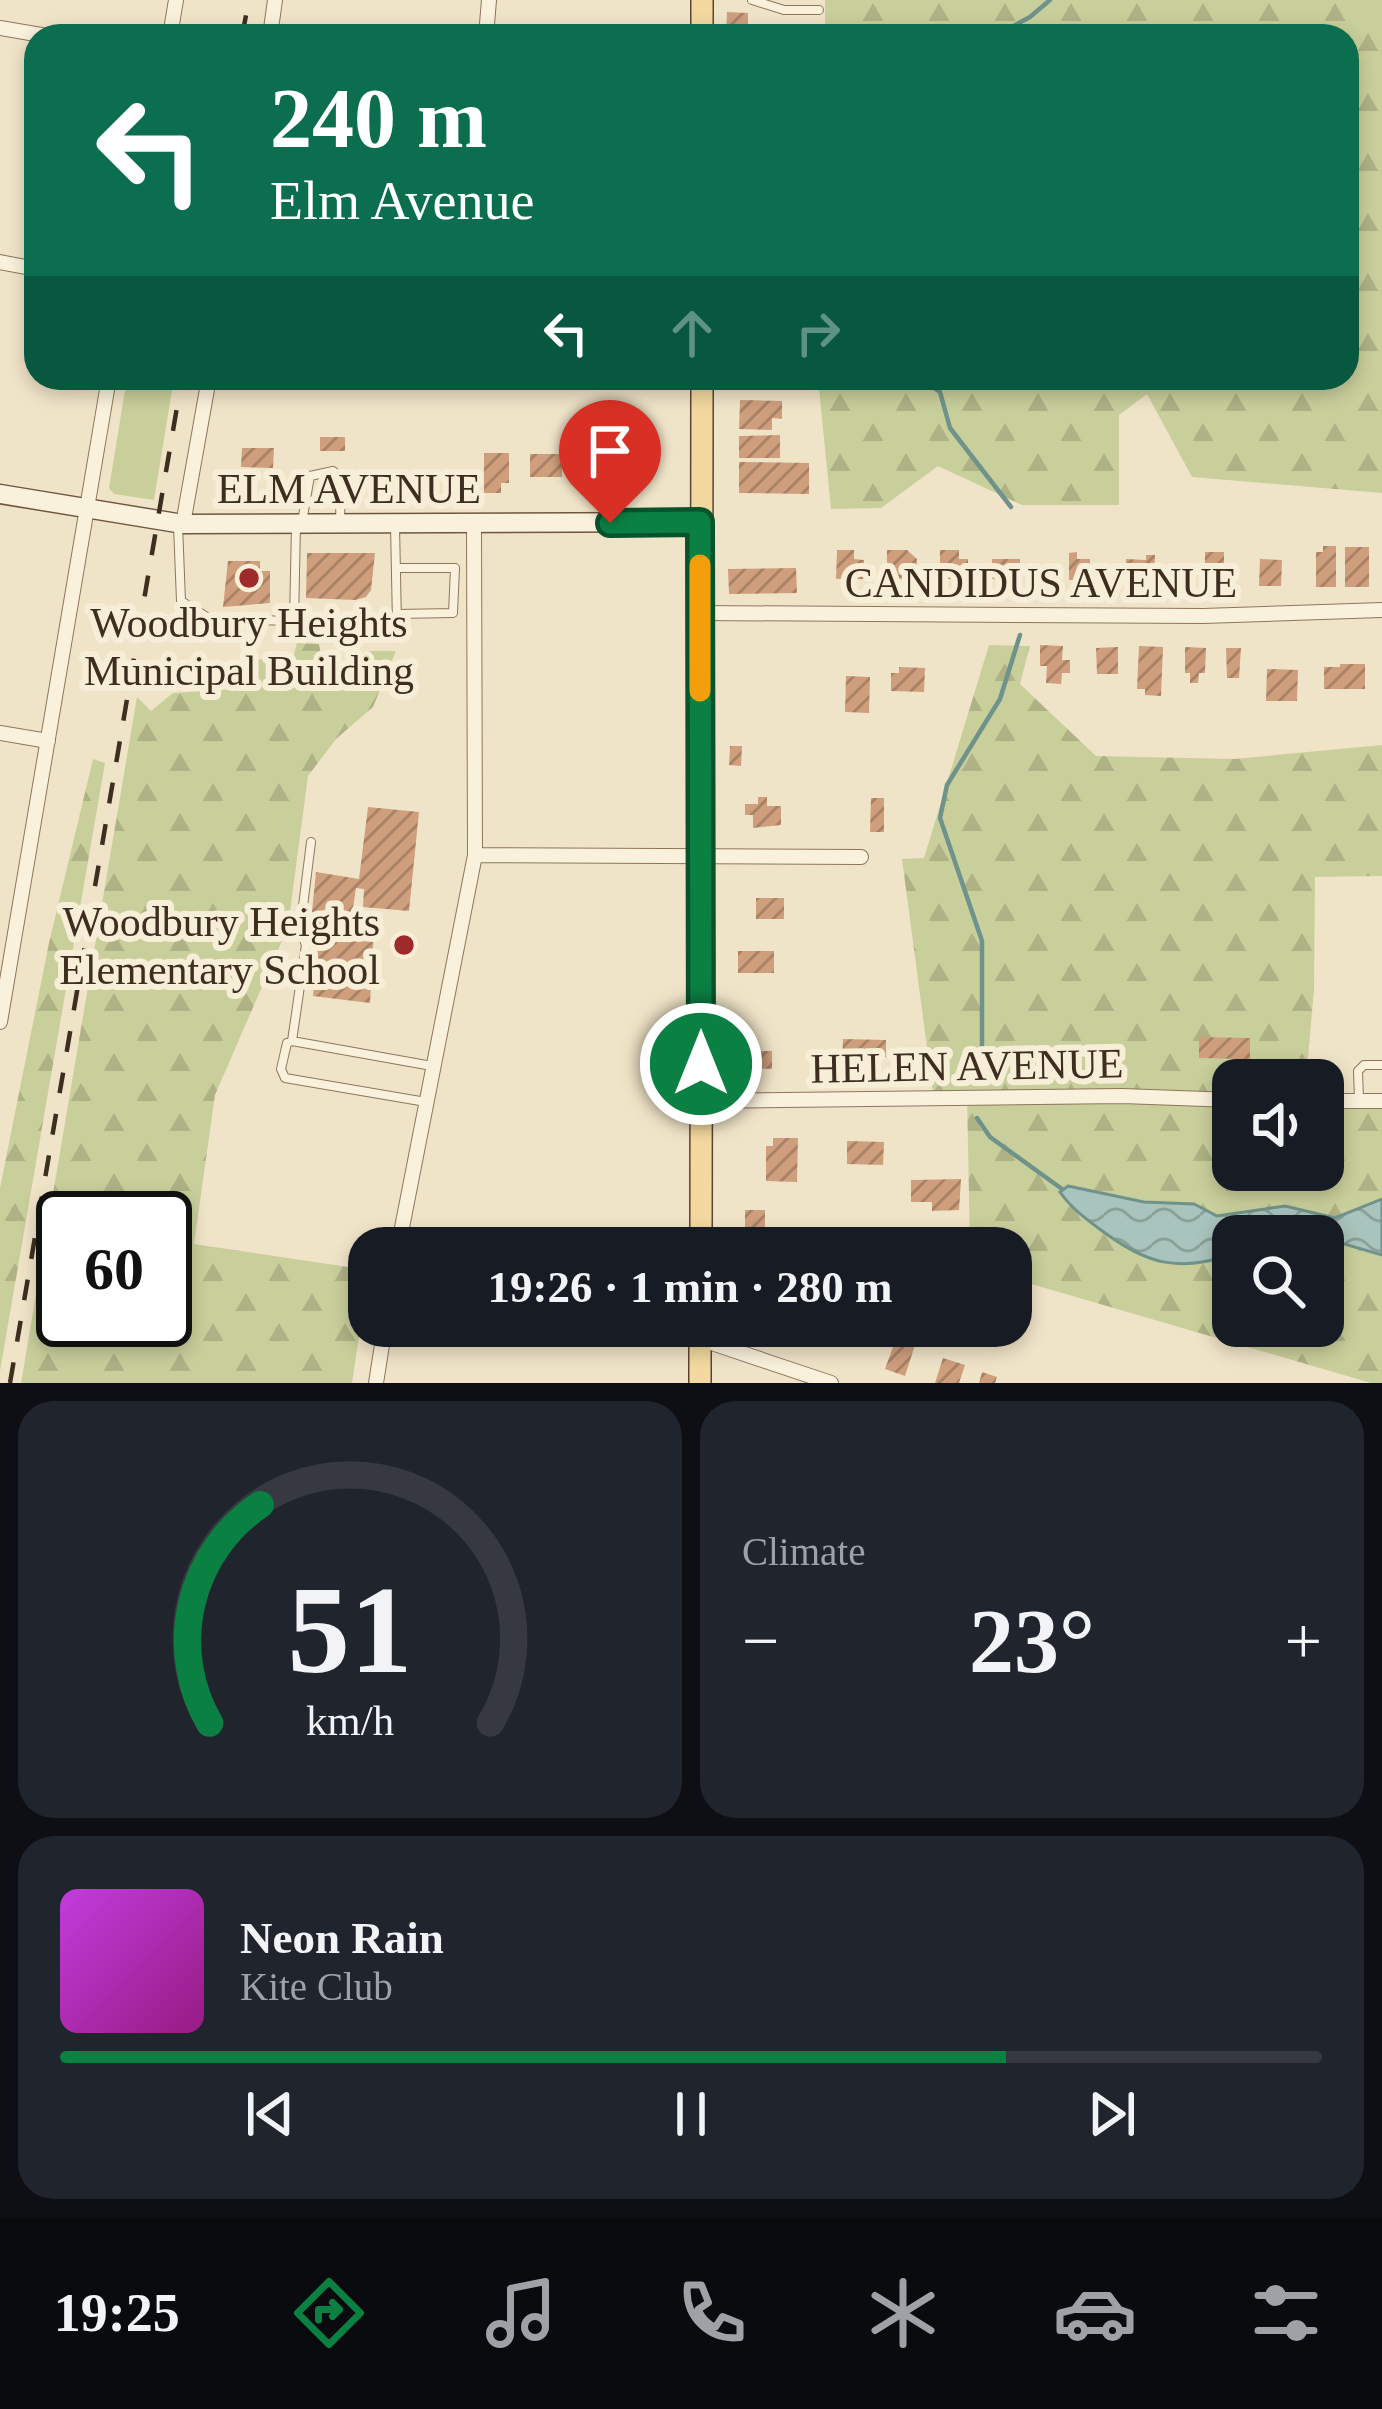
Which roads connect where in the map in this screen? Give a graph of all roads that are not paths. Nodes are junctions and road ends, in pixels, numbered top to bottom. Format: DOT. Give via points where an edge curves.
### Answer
graph roads {
  1 [pos="752,0"];
  2 [pos="819,10"];
  3 [pos="107,390"];
  4 [pos="207,390"];
  5 [pos="702,390"];
  6 [pos="0,494"];
  7 [pos="87,509"];
  8 [pos="700,522"];
  9 [pos="299,523"];
  10 [pos="180,524"];
  11 [pos="340,524"];
  12 [pos="395,524"];
  13 [pos="474,524"];
  14 [pos="396,568"];
  15 [pos="1382,610"];
  16 [pos="700,613"];
  17 [pos="397,614"];
  18 [pos="294,621"];
  19 [pos="0,733"];
  20 [pos="48,741"];
  21 [pos="311,842"];
  22 [pos="476,855"];
  23 [pos="861,857"];
  24 [pos="701,858"];
  25 [pos="4,971"];
  26 [pos="0,1022"];
  27 [pos="292,1040"];
  28 [pos="1382,1064"];
  29 [pos="434,1066"];
  30 [pos="1212,1099"];
  31 [pos="701,1101"];
  32 [pos="1344,1101"];
  33 [pos="1359,1101"];
  34 [pos="1382,1101"];
  35 [pos="427,1102"];
  36 [pos="402,1227"];
  37 [pos="701,1227"];
  38 [pos="382,1347"];
  39 [pos="700,1347"];
  40 [pos="737,1347"];
  41 [pos="376,1383"];
  42 [pos="700,1383"];
  43 [pos="831,1383"];
  1 -- 2 [label="lane"];
  3 -- 7 [label="street"];
  4 -- 10 [label="street"];
  5 -- 8 [label="main road"];
  6 -- 7 [label="main road, ELM AVENUE"];
  7 -- 10 [label="main road, ELM AVENUE"];
  7 -- 20 [label="street"];
  8 -- 13 [label="main road, ELM AVENUE"];
  8 -- 16 [label="main road"];
  9 -- 10 [label="main road, ELM AVENUE"];
  9 -- 11 [label="main road, ELM AVENUE"];
  9 -- 11 [label="lane" via="310,476 333,471 341,478"];
  9 -- 18 [label="lane"];
  10 -- 18 [label="lane" via="181,601 210,619"];
  11 -- 12 [label="main road, ELM AVENUE"];
  12 -- 13 [label="main road, ELM AVENUE"];
  12 -- 14 [label="lane"];
  13 -- 22 [label="street"];
  14 -- 17 [label="lane"];
  14 -- 17 [label="lane" via="455,568 453,614"];
  15 -- 16 [label="street, CANDIDUS AVENUE"];
  16 -- 24 [label="main road"];
  17 -- 18 [label="lane" via="397,624"];
  19 -- 20 [label="street"];
  20 -- 25 [label="street"];
  21 -- 27 [label="lane"];
  22 -- 24 [label="street"];
  22 -- 29 [label="street"];
  23 -- 24 [label="street"];
  24 -- 31 [label="main road"];
  25 -- 26 [label="street"];
  27 -- 29 [label="lane"];
  27 -- 35 [label="lane" via="285,1078"];
  28 -- 33 [label="lane" via="1358,1072"];
  29 -- 35 [label="street"];
  30 -- 31 [label="street, HELEN AVENUE"];
  31 -- 37 [label="main road"];
  32 -- 33 [label="street"];
  33 -- 34 [label="street"];
  35 -- 36 [label="street"];
  38 -- 41 [label="street"];
  39 -- 42 [label="main road"];
  40 -- 43 [label="street"];
}
